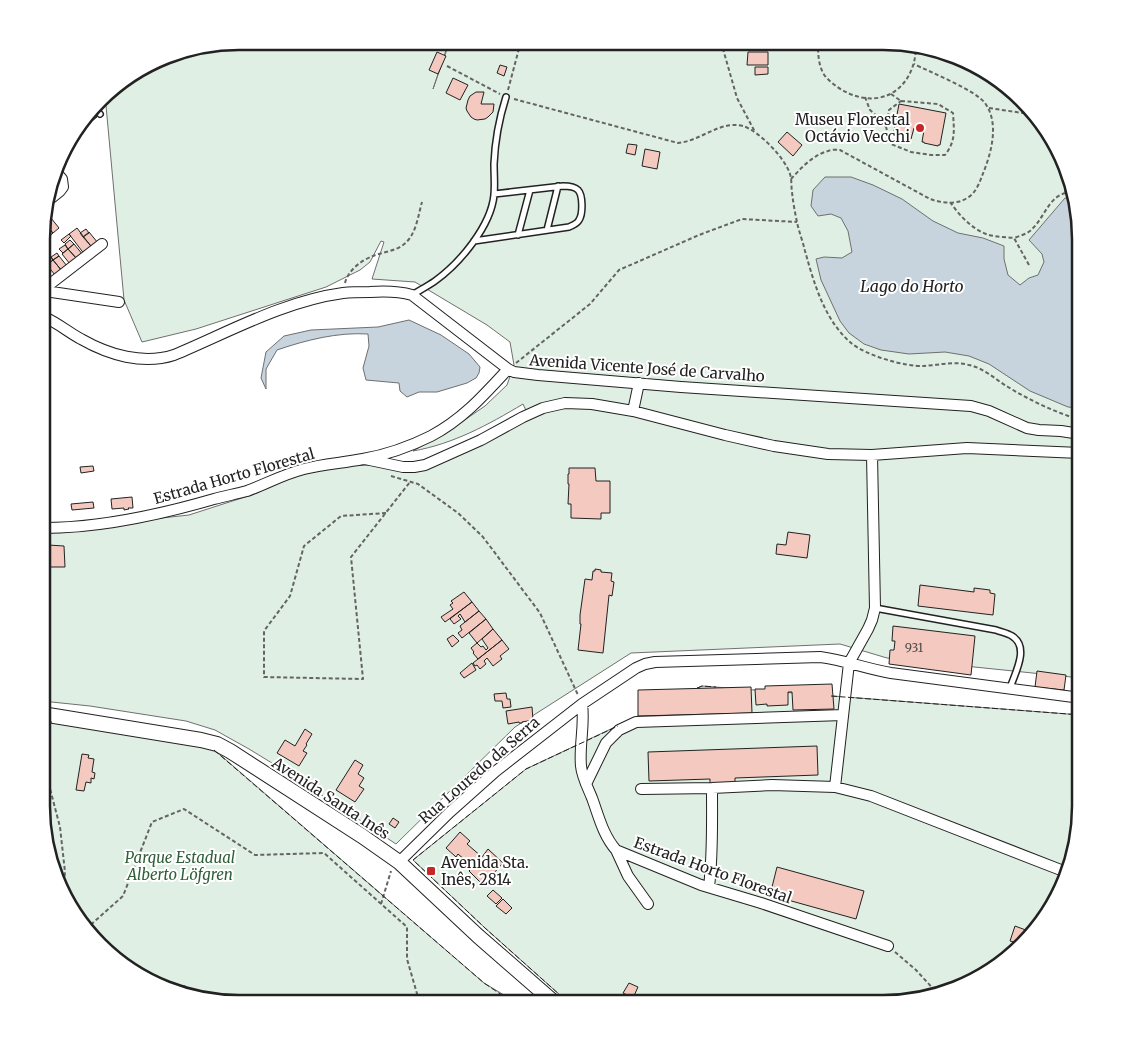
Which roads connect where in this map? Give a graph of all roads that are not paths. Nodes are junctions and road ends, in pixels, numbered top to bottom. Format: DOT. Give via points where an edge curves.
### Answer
graph roads {
  1 [pos="506,97"];
  2 [pos="60,178"];
  3 [pos="558,186"];
  4 [pos="530,190"];
  5 [pos="494,194"];
  6 [pos="55,195"];
  7 [pos="547,230"];
  8 [pos="518,234"];
  9 [pos="474,241"];
  10 [pos="102,244"];
  11 [pos="50,285"];
  12 [pos="50,291"];
  13 [pos="412,295"];
  14 [pos="119,302"];
  15 [pos="50,320"];
  16 [pos="508,369"];
  17 [pos="640,383"];
  18 [pos="633,411"];
  19 [pos="1072,433"];
  20 [pos="1072,453"];
  21 [pos="872,455"];
  22 [pos="361,459"];
  23 [pos="50,528"];
  24 [pos="874,608"];
  25 [pos="849,663"];
  26 [pos="1010,688"];
  27 [pos="1072,697"];
  28 [pos="582,704"];
  29 [pos="50,715"];
  30 [pos="843,715"];
  31 [pos="586,784"];
  32 [pos="835,787"];
  33 [pos="712,788"];
  34 [pos="641,789"];
  35 [pos="616,850"];
  36 [pos="397,861"];
  37 [pos="1061,870"];
  38 [pos="709,887"];
  39 [pos="648,904"];
  40 [pos="888,946"];
  41 [pos="546,995"];
  1 -- 5 [label="lane" via="495,143"];
  2 -- 6 [label="street" via="63,188"];
  3 -- 4 [label="lane"];
  3 -- 7 [label="lane"];
  3 -- 7 [label="lane" via="571,186 581,193 582,213 576,224"];
  4 -- 5 [label="lane"];
  4 -- 8 [label="lane"];
  5 -- 9 [label="lane" via="490,213"];
  7 -- 8 [label="lane"];
  8 -- 9 [label="lane"];
  9 -- 13 [label="lane" via="436,280"];
  10 -- 11 [label="street"];
  12 -- 14 [label="street"];
  13 -- 15 [label="street" via="346,292 310,300 157,359 107,352"];
  13 -- 16 [label="street, Avenida Vicente José de Carvalho"];
  16 -- 17 [label="street, Avenida Vicente José de Carvalho" via="526,374"];
  16 -- 22 [label="street, Estrada Horto Florestal" via="478,402 431,436 404,448"];
  17 -- 18 [label="street"];
  17 -- 19 [label="street, Avenida Vicente José de Carvalho" via="971,406 1033,429"];
  18 -- 21 [label="street" via="774,446 828,454"];
  18 -- 22 [label="street" via="592,404 565,404 543,408 425,465 403,467"];
  20 -- 21 [label="street" via="967,448"];
  21 -- 24 [label="street"];
  22 -- 23 [label="street, Estrada Horto Florestal" via="304,469 247,491 136,519"];
  24 -- 25 [label="street" via="868,630"];
  24 -- 26 [label="lane" via="996,630 1013,636 1022,654"];
  25 -- 26 [label="street, Rua Louredo da Serra" via="890,673"];
  25 -- 28 [label="street, Rua Louredo da Serra" via="820,657 655,662 636,668"];
  25 -- 30 [label="street"];
  26 -- 27 [label="street, Rua Louredo da Serra"];
  28 -- 31 [label="street, Estrada Horto Florestal" via="580,765"];
  28 -- 36 [label="street, Rua Louredo da Serra" via="496,771"];
  29 -- 36 [label="main road, Avenida Santa Inês" via="217,744"];
  30 -- 31 [label="street" via="636,722 619,730 606,743"];
  30 -- 32 [label="street"];
  31 -- 35 [label="street, Estrada Horto Florestal" via="608,842"];
  32 -- 33 [label="street" via="772,785"];
  32 -- 37 [label="street" via="871,796"];
  33 -- 34 [label="street"];
  33 -- 38 [label="street" via="713,845"];
  35 -- 38 [label="street, Estrada Horto Florestal"];
  35 -- 39 [label="street" via="628,876"];
  36 -- 41 [label="main road, Avenida Santa Inês"];
  38 -- 40 [label="street, Estrada Horto Florestal"];
}
